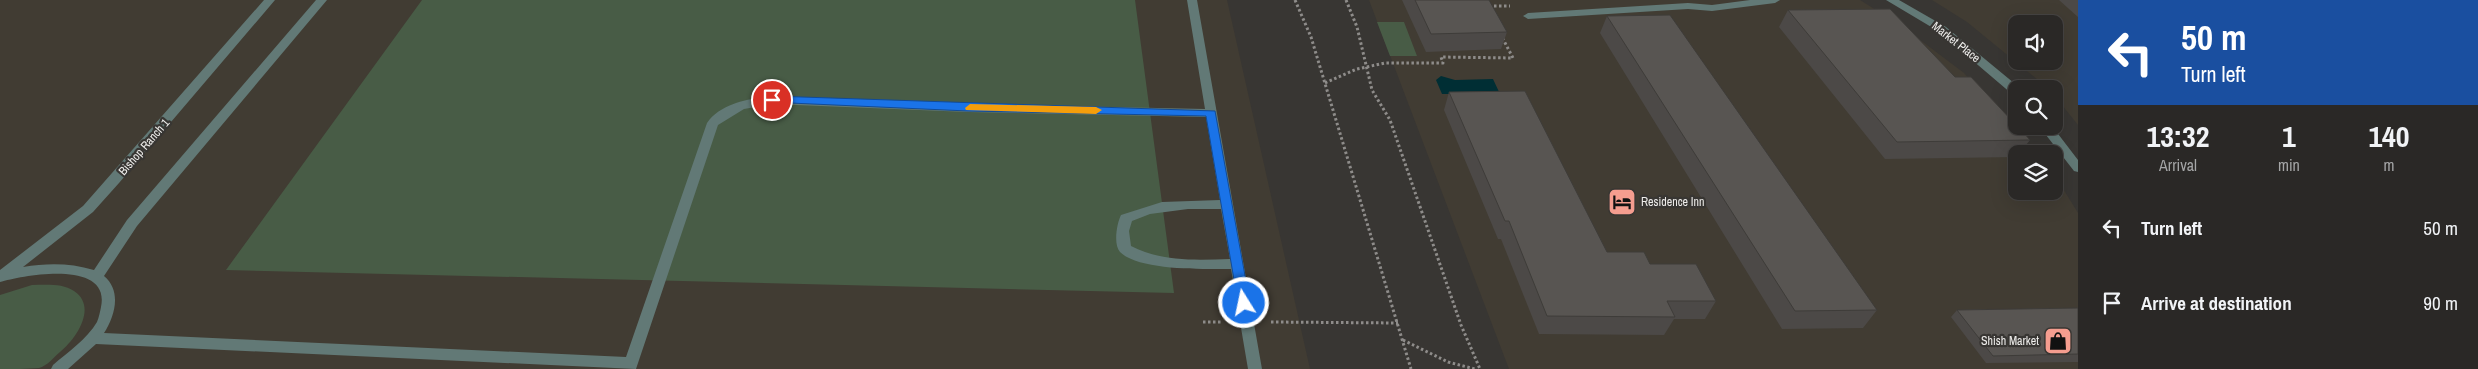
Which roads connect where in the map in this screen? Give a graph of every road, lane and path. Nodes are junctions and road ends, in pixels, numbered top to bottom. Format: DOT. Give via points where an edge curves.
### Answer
graph roads {
  1 [pos="270,0"];
  2 [pos="322,0"];
  3 [pos="1192,0"];
  4 [pos="1295,0"];
  5 [pos="1346,0"];
  6 [pos="1775,0"];
  7 [pos="1891,0"];
  8 [pos="1719,3"];
  9 [pos="1514,6"];
  10 [pos="1490,14"];
  11 [pos="1528,16"];
  12 [pos="1499,32"];
  13 [pos="1368,66"];
  14 [pos="1325,82"];
  15 [pos="2008,84"];
  16 [pos="1211,113"];
  17 [pos="2052,135"];
  18 [pos="2078,168"];
  19 [pos="1227,204"];
  20 [pos="1237,264"];
  21 [pos="97,277"];
  22 [pos="0,278"];
  23 [pos="1203,322"];
  24 [pos="1247,322"];
  25 [pos="1398,323"];
  26 [pos="94,338"];
  27 [pos="1402,340"];
  28 [pos="630,366"];
  29 [pos="58,369"];
  30 [pos="1255,369"];
  31 [pos="1411,369"];
  32 [pos="1475,369"];
  33 [pos="1480,369"];
  1 -- 22 [label="street, Bishop Ranch 1" via="95,202"];
  2 -- 21 [label="street" via="132,223"];
  3 -- 16 [label="street"];
  4 -- 14 [label="path"];
  5 -- 13 [label="path"];
  6 -- 8 [label="street"];
  7 -- 15 [label="street, Market Place" via="1942,29"];
  8 -- 11 [label="street"];
  9 -- 10 [label="path" via="1485,6"];
  12 -- 13 [label="path" via="1513,58 1441,58 1444,63"];
  13 -- 14 [label="path"];
  13 -- 33 [label="path" via="1372,90 1390,120 1461,325"];
  14 -- 25 [label="path"];
  16 -- 19 [label="street"];
  16 -- 28 [label="street" via="772,100 746,102 730,108 713,123"];
  17 -- 18 [label="street"];
  19 -- 20 [label="street"];
  19 -- 20 [label="street" via="1160,206 1142,210 1126,218 1122,231 1126,249 1141,258 1159,262"];
  20 -- 24 [label="street"];
  21 -- 22 [label="street" via="77,269 46,268"];
  21 -- 26 [label="street" via="104,285 109,300 105,319"];
  23 -- 24 [label="path"];
  24 -- 25 [label="path"];
  24 -- 30 [label="street"];
  25 -- 27 [label="path"];
  26 -- 28 [label="street"];
  26 -- 29 [label="street"];
  27 -- 31 [label="path"];
  27 -- 32 [label="path" via="1448,362"];
}
